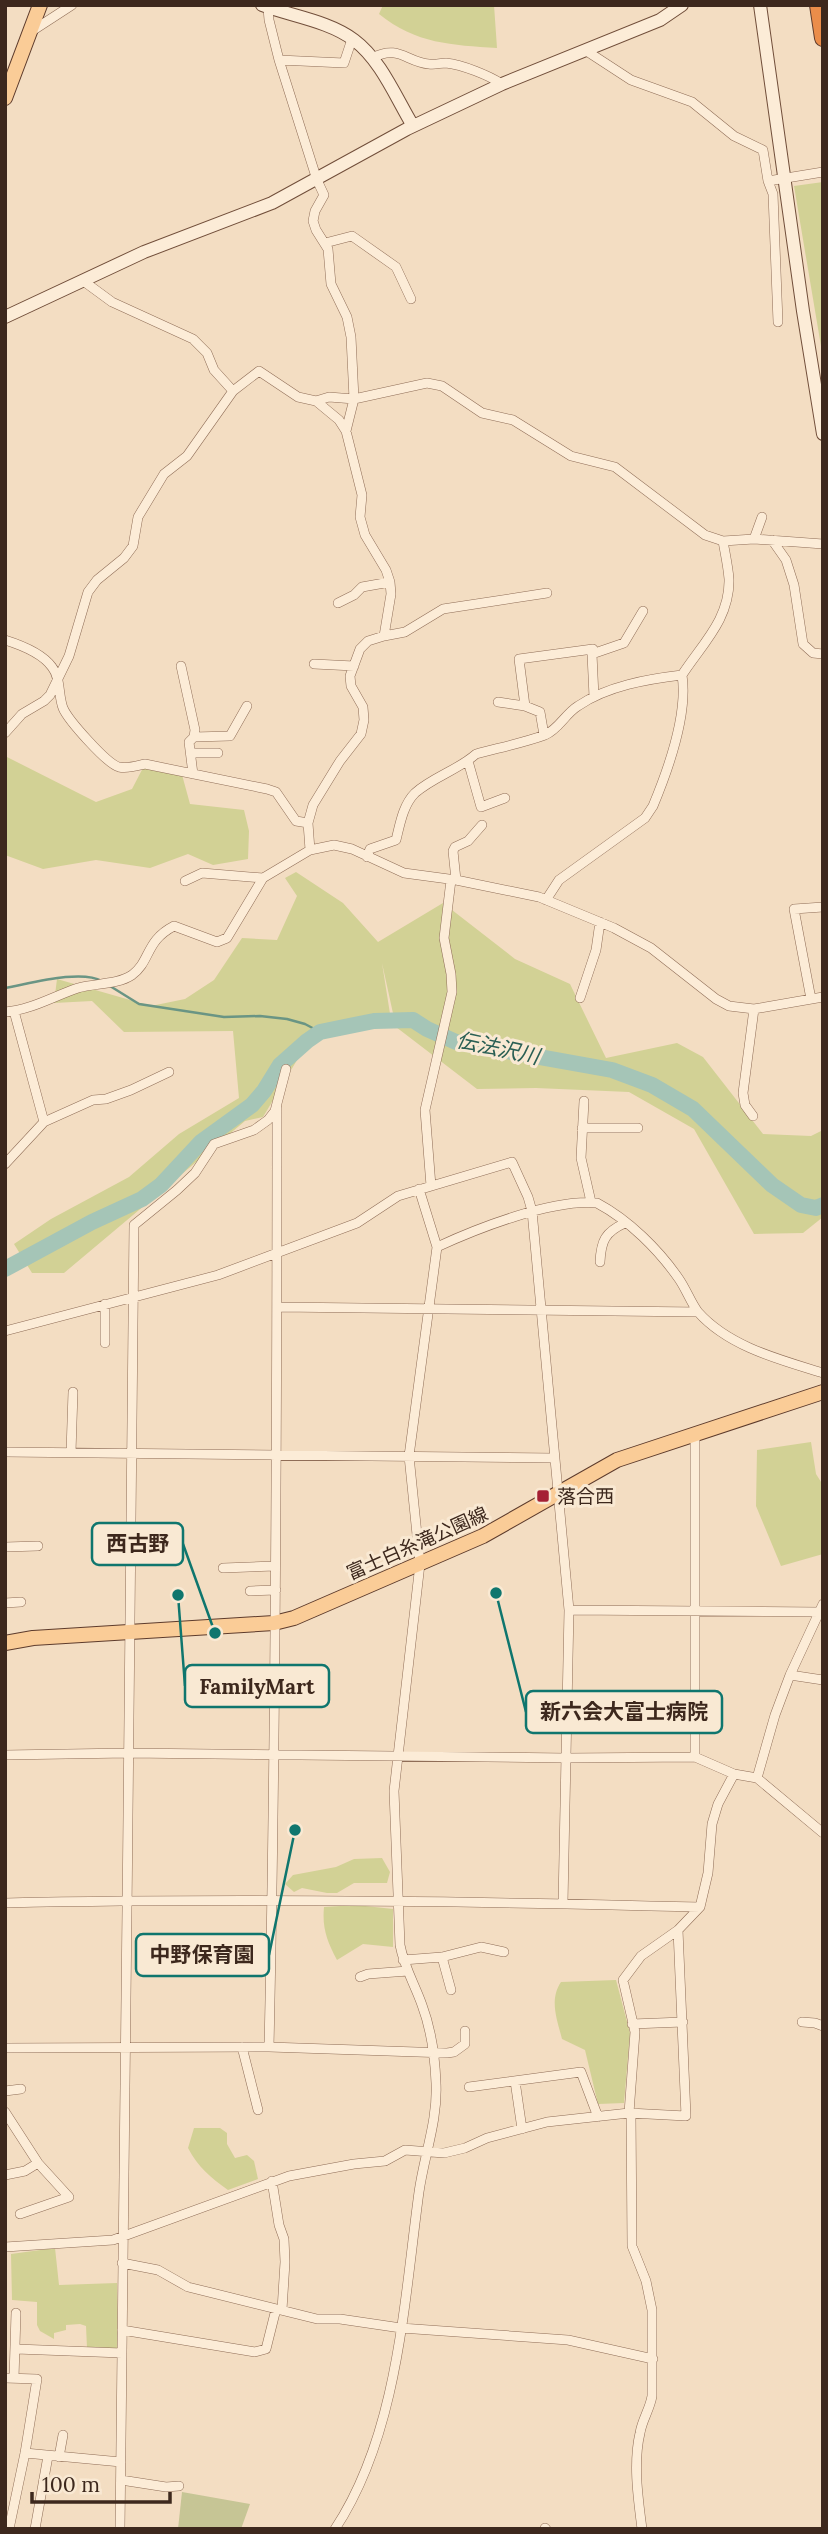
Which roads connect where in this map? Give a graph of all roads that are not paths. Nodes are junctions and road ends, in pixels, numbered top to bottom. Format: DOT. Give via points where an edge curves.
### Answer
graph roads {
  1 [pos="40,5"];
  2 [pos="72,5"];
  3 [pos="682,5"];
  4 [pos="760,5"];
  5 [pos="818,5"];
  6 [pos="265,6"];
  7 [pos="31,32"];
  8 [pos="823,38"];
  9 [pos="352,39"];
  10 [pos="585,50"];
  11 [pos="372,58"];
  12 [pos="279,61"];
  13 [pos="502,84"];
  14 [pos="5,98"];
  15 [pos="414,126"];
  16 [pos="823,172"];
  17 [pos="788,178"];
  18 [pos="317,180"];
  19 [pos="768,181"];
  20 [pos="325,243"];
  21 [pos="82,279"];
  22 [pos="411,299"];
  23 [pos="5,317"];
  24 [pos="778,321"];
  25 [pos="233,391"];
  26 [pos="354,399"];
  27 [pos="316,401"];
  28 [pos="346,431"];
  29 [pos="823,434"];
  30 [pos="762,517"];
  31 [pos="754,539"];
  32 [pos="772,540"];
  33 [pos="723,541"];
  34 [pos="823,544"];
  35 [pos="390,582"];
  36 [pos="547,593"];
  37 [pos="338,603"];
  38 [pos="643,611"];
  39 [pos="384,636"];
  40 [pos="5,640"];
  41 [pos="592,654"];
  42 [pos="823,654"];
  43 [pos="314,664"];
  44 [pos="181,666"];
  45 [pos="354,666"];
  46 [pos="682,675"];
  47 [pos="58,677"];
  48 [pos="594,697"];
  49 [pos="498,702"];
  50 [pos="247,706"];
  51 [pos="525,706"];
  52 [pos="5,733"];
  53 [pos="544,735"];
  54 [pos="194,737"];
  55 [pos="191,753"];
  56 [pos="218,753"];
  57 [pos="468,761"];
  58 [pos="193,774"];
  59 [pos="505,798"];
  60 [pos="308,823"];
  61 [pos="482,825"];
  62 [pos="310,850"];
  63 [pos="367,857"];
  64 [pos="263,878"];
  65 [pos="454,880"];
  66 [pos="185,881"];
  67 [pos="546,900"];
  68 [pos="823,907"];
  69 [pos="600,922"];
  70 [pos="823,997"];
  71 [pos="580,998"];
  72 [pos="811,999"];
  73 [pos="754,1009"];
  74 [pos="10,1012"];
  75 [pos="286,1069"];
  76 [pos="169,1072"];
  77 [pos="584,1101"];
  78 [pos="277,1102"];
  79 [pos="753,1116"];
  80 [pos="44,1122"];
  81 [pos="582,1128"];
  82 [pos="638,1128"];
  83 [pos="5,1164"];
  84 [pos="431,1186"];
  85 [pos="419,1189"];
  86 [pos="592,1202"];
  87 [pos="532,1211"];
  88 [pos="625,1223"];
  89 [pos="437,1247"];
  90 [pos="277,1253"];
  91 [pos="600,1262"];
  92 [pos="133,1296"];
  93 [pos="105,1304"];
  94 [pos="279,1307"];
  95 [pos="430,1309"];
  96 [pos="541,1310"];
  97 [pos="698,1312"];
  98 [pos="5,1331"];
  99 [pos="105,1343"];
  100 [pos="823,1373"];
  101 [pos="73,1392"];
  102 [pos="823,1392"];
  103 [pos="695,1433"];
  104 [pos="5,1451"];
  105 [pos="71,1452"];
  106 [pos="131,1452"];
  107 [pos="275,1455"];
  108 [pos="409,1456"];
  109 [pos="554,1458"];
  110 [pos="558,1495"];
  111 [pos="38,1546"];
  112 [pos="5,1547"];
  113 [pos="420,1564"];
  114 [pos="275,1566"];
  115 [pos="223,1568"];
  116 [pos="276,1590"];
  117 [pos="250,1591"];
  118 [pos="20,1602"];
  119 [pos="5,1603"];
  120 [pos="821,1608"];
  121 [pos="569,1610"];
  122 [pos="696,1611"];
  123 [pos="274,1623"];
  124 [pos="130,1632"];
  125 [pos="5,1643"];
  126 [pos="790,1675"];
  127 [pos="823,1680"];
  128 [pos="128,1752"];
  129 [pos="274,1754"];
  130 [pos="5,1755"];
  131 [pos="398,1756"];
  132 [pos="566,1758"];
  133 [pos="695,1758"];
  134 [pos="733,1774"];
  135 [pos="757,1778"];
  136 [pos="823,1833"];
  137 [pos="126,1900"];
  138 [pos="272,1901"];
  139 [pos="398,1902"];
  140 [pos="5,1903"];
  141 [pos="563,1903"];
  142 [pos="700,1907"];
  143 [pos="678,1930"];
  144 [pos="504,1952"];
  145 [pos="442,1957"];
  146 [pos="402,1960"];
  147 [pos="408,1971"];
  148 [pos="360,1977"];
  149 [pos="451,1990"];
  150 [pos="683,2022"];
  151 [pos="802,2022"];
  152 [pos="632,2024"];
  153 [pos="823,2026"];
  154 [pos="465,2031"];
  155 [pos="127,2047"];
  156 [pos="242,2047"];
  157 [pos="269,2047"];
  158 [pos="5,2048"];
  159 [pos="433,2052"];
  160 [pos="515,2081"];
  161 [pos="469,2087"];
  162 [pos="21,2089"];
  163 [pos="5,2091"];
  164 [pos="258,2110"];
  165 [pos="5,2112"];
  166 [pos="630,2113"];
  167 [pos="598,2117"];
  168 [pos="522,2129"];
  169 [pos="428,2153"];
  170 [pos="38,2163"];
  171 [pos="5,2175"];
  172 [pos="272,2181"];
  173 [pos="20,2214"];
  174 [pos="124,2237"];
  175 [pos="5,2247"];
  176 [pos="122,2263"];
  177 [pos="279,2309"];
  178 [pos="16,2313"];
  179 [pos="401,2328"];
  180 [pos="122,2330"];
  181 [pos="16,2349"];
  182 [pos="121,2353"];
  183 [pos="653,2359"];
  184 [pos="10,2378"];
  185 [pos="63,2435"];
  186 [pos="25,2453"];
  187 [pos="48,2456"];
  188 [pos="59,2457"];
  189 [pos="121,2462"];
  190 [pos="121,2480"];
  191 [pos="179,2486"];
  192 [pos="9,2529"];
  193 [pos="35,2529"];
  194 [pos="120,2529"];
  195 [pos="335,2529"];
  196 [pos="642,2529"];
  1 -- 7 [label="main road"];
  2 -- 7 [label="street"];
  3 -- 10 [label="street" via="660,20"];
  4 -- 17 [label="street"];
  5 -- 8 [label="highway"];
  6 -- 9 [label="street"];
  6 -- 12 [label="street"];
  7 -- 14 [label="main road"];
  9 -- 11 [label="street"];
  9 -- 12 [label="street" via="344,63"];
  10 -- 13 [label="street"];
  10 -- 19 [label="street" via="631,79 692,102 734,136 763,150"];
  11 -- 13 [label="street" via="384,52 400,54 426,64 443,63 489,75"];
  11 -- 15 [label="street"];
  12 -- 18 [label="street"];
  13 -- 15 [label="street"];
  15 -- 18 [label="street"];
  16 -- 17 [label="street"];
  17 -- 19 [label="street"];
  17 -- 29 [label="street"];
  18 -- 20 [label="street" via="324,195 313,221"];
  18 -- 21 [label="street" via="272,203"];
  19 -- 24 [label="street" via="773,194"];
  20 -- 22 [label="street" via="352,236 396,267"];
  20 -- 26 [label="street" via="331,284 351,337"];
  21 -- 23 [label="street"];
  21 -- 25 [label="street" via="112,302 193,339"];
  25 -- 27 [label="street" via="259,371 298,397"];
  25 -- 47 [label="street" via="187,456 164,474 153,490 138,517 133,546 88,592"];
  26 -- 27 [label="street"];
  26 -- 28 [label="street"];
  26 -- 33 [label="street" via="427,383 442,386 482,413 513,420 571,456 615,467 705,535"];
  27 -- 28 [label="street"];
  28 -- 35 [label="street" via="362,495 360,517 365,535"];
  30 -- 31 [label="street"];
  31 -- 32 [label="street"];
  31 -- 33 [label="street"];
  32 -- 34 [label="street"];
  32 -- 42 [label="street" via="786,560 794,585 803,644 813,653"];
  33 -- 46 [label="street" via="729,576 726,609"];
  35 -- 37 [label="street" via="362,587"];
  35 -- 39 [label="street"];
  36 -- 39 [label="street" via="443,609 405,632"];
  38 -- 41 [label="street" via="624,643"];
  39 -- 45 [label="street" via="360,649"];
  40 -- 47 [label="street" via="34,653 52,666"];
  41 -- 48 [label="street"];
  41 -- 51 [label="street" via="593,649 519,659"];
  43 -- 45 [label="street"];
  44 -- 54 [label="street"];
  45 -- 60 [label="street" via="351,686 363,707 361,734 313,805"];
  46 -- 48 [label="street" via="650,679"];
  46 -- 67 [label="street" via="683,711 653,806 645,818 559,880"];
  47 -- 52 [label="street" via="44,701"];
  47 -- 58 [label="street" via="69,719 115,767 145,764"];
  48 -- 53 [label="street" via="575,707"];
  49 -- 51 [label="street"];
  50 -- 54 [label="street" via="230,736"];
  51 -- 53 [label="street" via="540,712"];
  53 -- 57 [label="street" via="476,754"];
  54 -- 55 [label="street" via="189,742"];
  55 -- 56 [label="street"];
  55 -- 58 [label="street"];
  57 -- 59 [label="street" via="481,807"];
  57 -- 63 [label="street" via="414,794 403,812 396,839 370,849"];
  58 -- 60 [label="street" via="276,792 296,821"];
  60 -- 62 [label="street"];
  61 -- 65 [label="street" via="468,841 454,847"];
  62 -- 63 [label="street" via="334,845"];
  62 -- 64 [label="street"];
  63 -- 65 [label="street" via="404,873"];
  64 -- 66 [label="street" via="202,873"];
  64 -- 74 [label="street" via="227,939 217,942 174,926 161,933 131,975"];
  65 -- 67 [label="street"];
  65 -- 84 [label="street" via="444,938 451,974 450,1002 425,1110"];
  67 -- 69 [label="street"];
  68 -- 72 [label="street" via="794,909"];
  69 -- 71 [label="street"];
  69 -- 73 [label="street" via="652,948 716,999"];
  70 -- 72 [label="street"];
  72 -- 73 [label="street"];
  73 -- 79 [label="street" via="743,1093"];
  74 -- 80 [label="street"];
  75 -- 78 [label="street"];
  76 -- 80 [label="street"];
  77 -- 81 [label="street"];
  78 -- 90 [label="street"];
  78 -- 92 [label="street" via="268,1120 254,1130 214,1144 195,1172 134,1225"];
  80 -- 83 [label="street"];
  81 -- 82 [label="street"];
  81 -- 86 [label="street" via="581,1158"];
  84 -- 85 [label="street"];
  84 -- 87 [label="street" via="512,1162"];
  85 -- 89 [label="street"];
  85 -- 90 [label="street" via="398,1196 357,1223"];
  86 -- 87 [label="street"];
  86 -- 88 [label="street"];
  87 -- 89 [label="street"];
  87 -- 96 [label="street"];
  88 -- 91 [label="street" via="606,1234"];
  88 -- 97 [label="street" via="666,1261"];
  89 -- 95 [label="street"];
  90 -- 92 [label="street" via="218,1275"];
  90 -- 94 [label="street"];
  92 -- 93 [label="street"];
  92 -- 106 [label="street"];
  93 -- 98 [label="street"];
  93 -- 99 [label="street"];
  94 -- 95 [label="street"];
  94 -- 107 [label="street"];
  95 -- 96 [label="street"];
  95 -- 108 [label="street"];
  96 -- 97 [label="street"];
  96 -- 109 [label="street"];
  97 -- 100 [label="street" via="760,1354"];
  101 -- 105 [label="street"];
  102 -- 103 [label="main road, 富士白糸滝公園線"];
  103 -- 110 [label="main road, 富士白糸滝公園線" via="617,1460"];
  103 -- 122 [label="street"];
  104 -- 105 [label="street"];
  105 -- 106 [label="street"];
  106 -- 107 [label="street"];
  106 -- 124 [label="street"];
  107 -- 108 [label="street"];
  107 -- 114 [label="street"];
  108 -- 109 [label="street"];
  108 -- 113 [label="street"];
  109 -- 110 [label="street"];
  110 -- 113 [label="main road, 富士白糸滝公園線"];
  110 -- 121 [label="street"];
  111 -- 112 [label="street"];
  113 -- 123 [label="main road, 富士白糸滝公園線"];
  113 -- 131 [label="street"];
  114 -- 115 [label="street"];
  114 -- 116 [label="street"];
  116 -- 117 [label="street"];
  116 -- 123 [label="street"];
  118 -- 119 [label="street"];
  120 -- 122 [label="street"];
  120 -- 126 [label="street"];
  121 -- 122 [label="street"];
  121 -- 132 [label="street"];
  122 -- 133 [label="street"];
  123 -- 124 [label="main road, 富士白糸滝公園線"];
  123 -- 129 [label="street"];
  124 -- 125 [label="main road, 富士白糸滝公園線"];
  124 -- 128 [label="street"];
  126 -- 127 [label="street"];
  126 -- 135 [label="street"];
  128 -- 129 [label="street"];
  128 -- 130 [label="street"];
  128 -- 137 [label="street"];
  129 -- 131 [label="street"];
  129 -- 138 [label="street"];
  131 -- 132 [label="street"];
  131 -- 139 [label="street" via="394,1791"];
  132 -- 133 [label="street"];
  132 -- 141 [label="street"];
  133 -- 134 [label="street"];
  134 -- 135 [label="street"];
  134 -- 142 [label="street" via="712,1824"];
  135 -- 136 [label="street"];
  137 -- 138 [label="street"];
  137 -- 140 [label="street"];
  137 -- 155 [label="street"];
  138 -- 139 [label="street"];
  138 -- 157 [label="street"];
  139 -- 141 [label="street"];
  139 -- 146 [label="street"];
  141 -- 142 [label="street"];
  142 -- 143 [label="street"];
  143 -- 150 [label="street"];
  143 -- 152 [label="street" via="641,1956 623,1980"];
  144 -- 145 [label="street" via="481,1947"];
  145 -- 146 [label="street"];
  145 -- 149 [label="street"];
  146 -- 147 [label="street"];
  147 -- 148 [label="street"];
  147 -- 159 [label="street"];
  150 -- 152 [label="street"];
  150 -- 166 [label="street" via="686,2116"];
  151 -- 153 [label="street"];
  152 -- 166 [label="street"];
  154 -- 159 [label="street" via="460,2049"];
  155 -- 156 [label="street"];
  155 -- 158 [label="street"];
  155 -- 174 [label="street"];
  156 -- 157 [label="street"];
  156 -- 164 [label="street"];
  157 -- 159 [label="street"];
  159 -- 169 [label="street" via="436,2106"];
  160 -- 161 [label="street"];
  160 -- 167 [label="street" via="581,2072"];
  160 -- 168 [label="street"];
  162 -- 163 [label="street"];
  165 -- 170 [label="street"];
  166 -- 167 [label="street"];
  166 -- 183 [label="street" via="632,2246 652,2311"];
  167 -- 168 [label="street"];
  168 -- 169 [label="street" via="444,2154"];
  169 -- 172 [label="street" via="405,2150 385,2161"];
  169 -- 179 [label="street"];
  170 -- 171 [label="street"];
  170 -- 173 [label="street" via="69,2197"];
  172 -- 174 [label="street"];
  172 -- 177 [label="street" via="284,2239"];
  174 -- 175 [label="street"];
  174 -- 176 [label="street"];
  176 -- 177 [label="street" via="158,2270 188,2287"];
  176 -- 180 [label="street"];
  177 -- 179 [label="street" via="317,2319"];
  177 -- 180 [label="street" via="266,2349 255,2352"];
  178 -- 181 [label="street"];
  179 -- 183 [label="street" via="568,2340"];
  179 -- 195 [label="street" via="379,2429 358,2487"];
  180 -- 182 [label="street"];
  181 -- 182 [label="street"];
  181 -- 184 [label="street"];
  182 -- 189 [label="street"];
  183 -- 196 [label="street" via="650,2408 638,2445"];
  184 -- 186 [label="street" via="37,2379"];
  185 -- 188 [label="street"];
  186 -- 187 [label="street"];
  186 -- 192 [label="street"];
  187 -- 188 [label="street"];
  187 -- 193 [label="street"];
  188 -- 189 [label="street"];
  189 -- 190 [label="street"];
  190 -- 191 [label="street"];
  190 -- 194 [label="street"];
}
